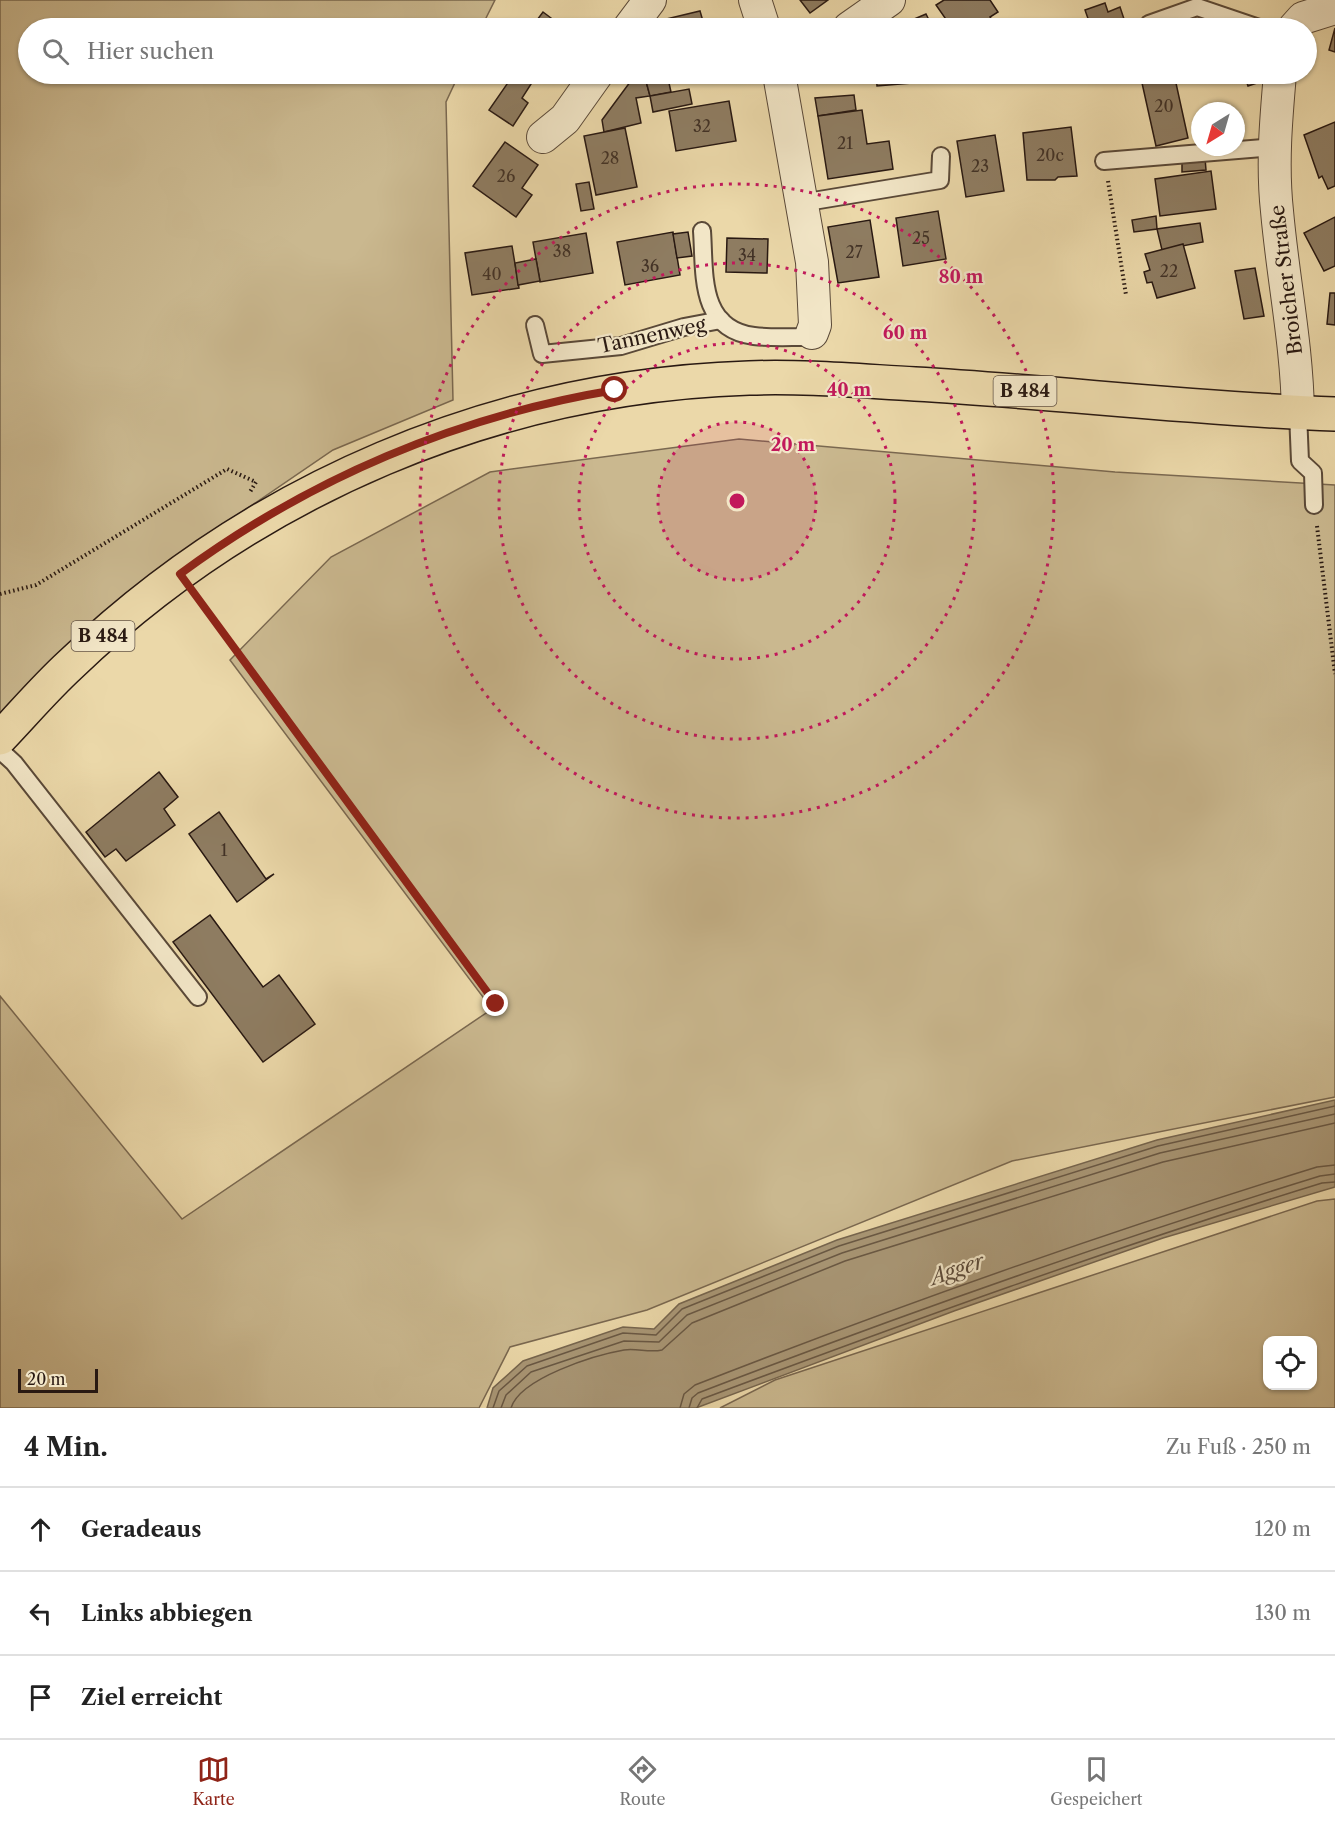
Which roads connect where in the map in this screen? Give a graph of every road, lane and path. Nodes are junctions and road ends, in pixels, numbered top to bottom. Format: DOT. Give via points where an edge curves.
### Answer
graph roads {
  1 [pos="650,0"];
  2 [pos="755,0"];
  3 [pos="889,0"];
  4 [pos="1335,8"];
  5 [pos="636,18"];
  6 [pos="761,18"];
  7 [pos="863,18"];
  8 [pos="1166,18"];
  9 [pos="1229,18"];
  10 [pos="1303,18"];
  11 [pos="590,84"];
  12 [pos="780,84"];
  13 [pos="1279,84"];
  14 [pos="543,137"];
  15 [pos="1274,147"];
  16 [pos="941,156"];
  17 [pos="1104,161"];
  18 [pos="801,202"];
  19 [pos="702,231"];
  20 [pos="1126,295"];
  21 [pos="720,320"];
  22 [pos="535,325"];
  23 [pos="812,333"];
  24 [pos="1298,413"];
  25 [pos="1335,414"];
  26 [pos="245,500"];
  27 [pos="1314,505"];
  28 [pos="206,589"];
  29 [pos="0,594"];
  30 [pos="196,596"];
  31 [pos="188,601"];
  32 [pos="1335,674"];
  33 [pos="0,738"];
  34 [pos="0,750"];
  35 [pos="198,997"];
  36 [pos="496,1004"];
  1 -- 5 [label="street"];
  2 -- 6 [label="street"];
  3 -- 7 [label="street"];
  4 -- 10 [label="street"];
  8 -- 9 [label="lane" via="1197,7"];
  11 -- 14 [label="street" via="565,119"];
  12 -- 18 [label="street, Tannenweg"];
  13 -- 15 [label="street, Broicher Straße"];
  15 -- 17 [label="lane"];
  15 -- 24 [label="street, Broicher Straße" via="1276,210 1298,377"];
  16 -- 18 [label="lane" via="940,180"];
  17 -- 20 [label="path"];
  18 -- 23 [label="street, Tannenweg" via="814,287"];
  19 -- 21 [label="lane, Tannenweg" via="707,298"];
  21 -- 22 [label="lane, Tannenweg" via="621,346 542,354"];
  21 -- 23 [label="lane, Tannenweg" via="752,336 805,337"];
  24 -- 25 [label="main road, B 484"];
  24 -- 27 [label="lane" via="1300,461 1313,473"];
  24 -- 33 [label="main road, B 484" via="1022,390 752,378 668,382 522,409 434,436 357,468 262,517 146,600 70,664"];
  26 -- 29 [label="path" via="256,482 227,469 36,585"];
  27 -- 32 [label="path"];
  28 -- 30 [label="path"];
  30 -- 31 [label="path"];
  30 -- 36 [label="path"];
  34 -- 35 [label="lane"];
}
